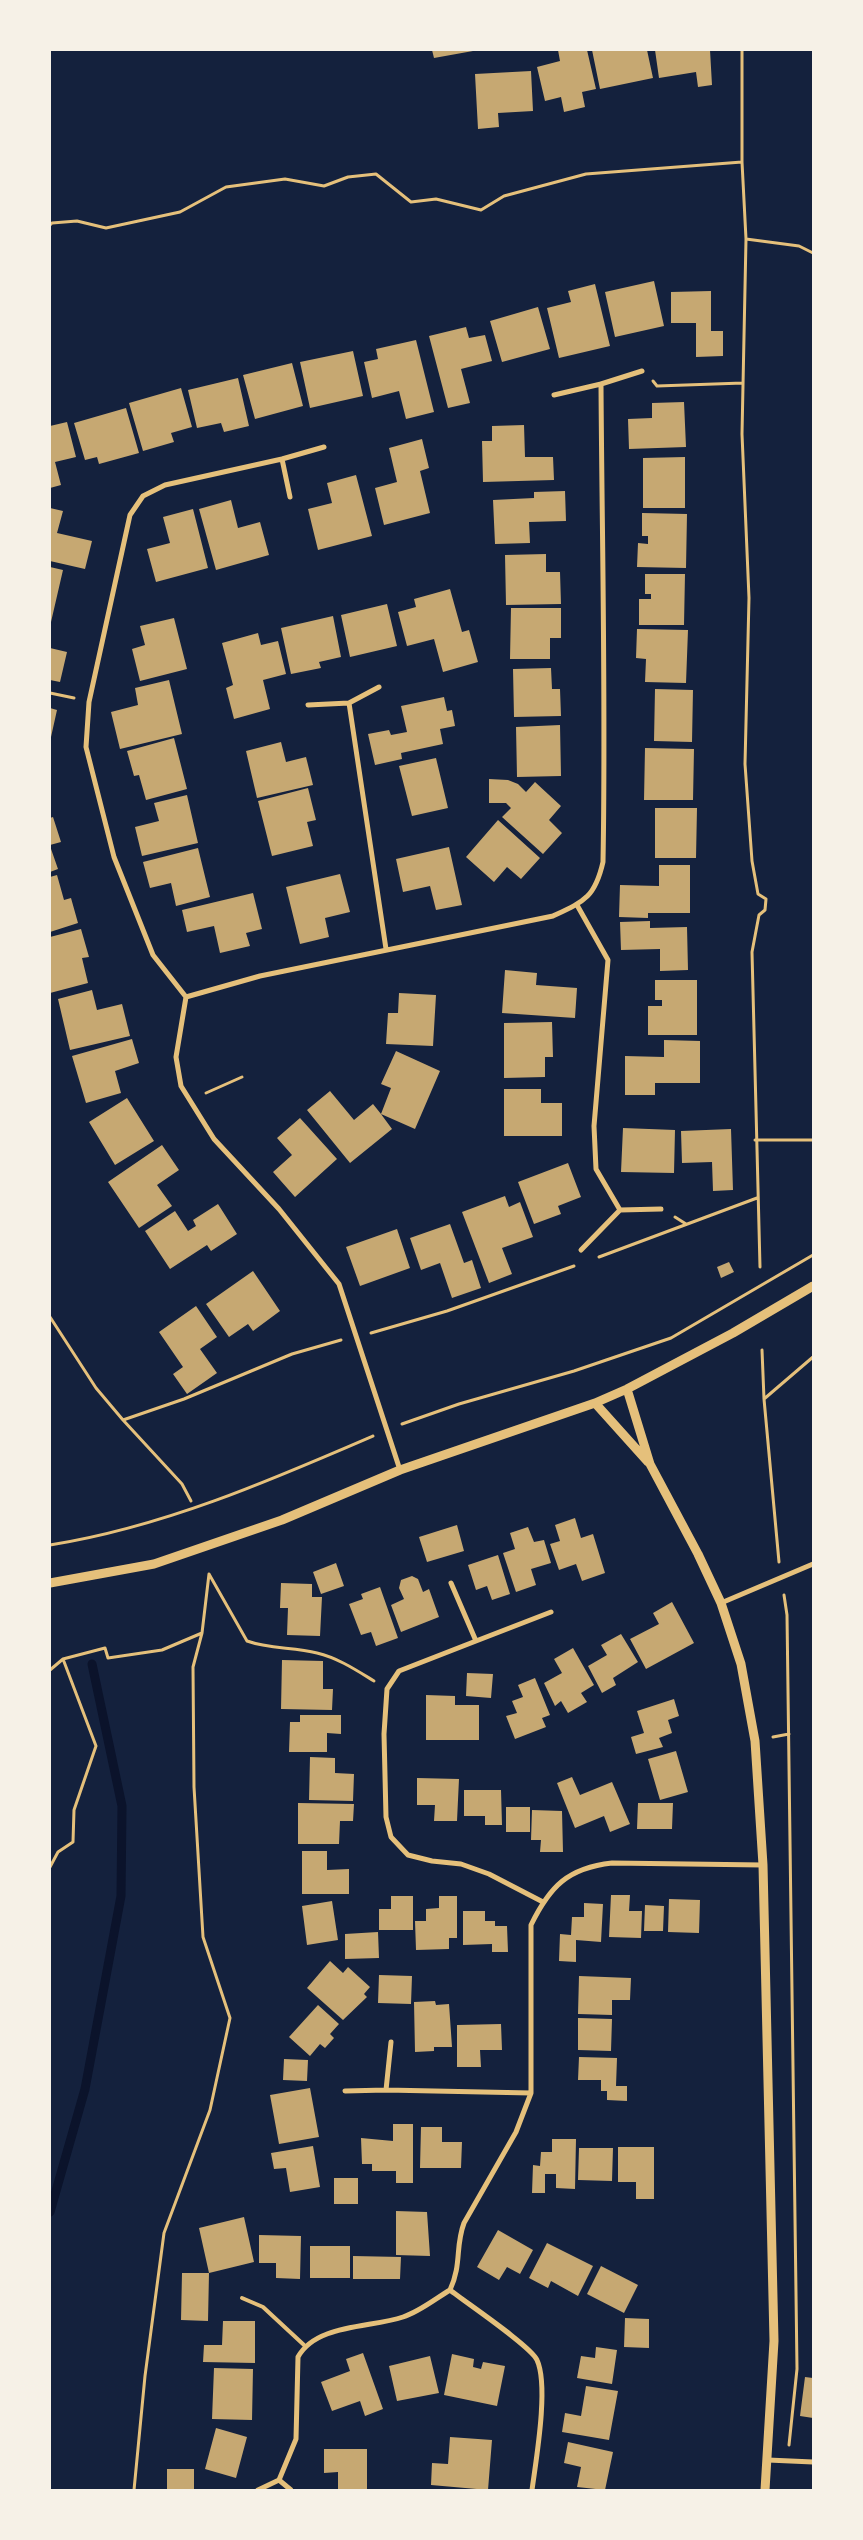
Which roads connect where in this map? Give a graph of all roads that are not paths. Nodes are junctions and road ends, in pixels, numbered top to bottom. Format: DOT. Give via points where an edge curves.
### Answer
graph roads {
  1 [pos="642,371"];
  2 [pos="601,384"];
  3 [pos="554,395"];
  4 [pos="324,447"];
  5 [pos="282,459"];
  6 [pos="290,497"];
  7 [pos="379,687"];
  8 [pos="348,703"];
  9 [pos="308,705"];
  10 [pos="577,905"];
  11 [pos="386,949"];
  12 [pos="186,998"];
  13 [pos="661,1209"];
  14 [pos="620,1210"];
  15 [pos="581,1250"];
  16 [pos="813,1286"];
  17 [pos="627,1389"];
  18 [pos="595,1403"];
  19 [pos="650,1464"];
  20 [pos="400,1470"];
  21 [pos="813,1564"];
  22 [pos="50,1583"];
  23 [pos="451,1583"];
  24 [pos="720,1603"];
  25 [pos="552,1612"];
  26 [pos="476,1641"];
  27 [pos="763,1865"];
  28 [pos="543,1902"];
  29 [pos="391,2042"];
  30 [pos="386,2090"];
  31 [pos="345,2091"];
  32 [pos="531,2093"];
  33 [pos="450,2290"];
  34 [pos="242,2298"];
  35 [pos="304,2346"];
  36 [pos="768,2460"];
  37 [pos="813,2462"];
  38 [pos="279,2480"];
  39 [pos="258,2490"];
  40 [pos="291,2490"];
  41 [pos="532,2490"];
  42 [pos="765,2490"];
  1 -- 2 [label="street"];
  2 -- 3 [label="street"];
  2 -- 10 [label="street" via="602,658 606,709 603,862 598,884"];
  4 -- 5 [label="street"];
  5 -- 6 [label="street"];
  5 -- 12 [label="street" via="165,485 143,496 130,515 89,702 86,747 114,857 153,955"];
  7 -- 8 [label="street"];
  8 -- 9 [label="street"];
  8 -- 11 [label="street"];
  10 -- 11 [label="street" via="553,916"];
  10 -- 14 [label="street" via="608,960 594,1126 596,1169"];
  11 -- 12 [label="street" via="260,976"];
  12 -- 20 [label="street" via="176,1057 181,1086 214,1139 278,1209 339,1284"];
  13 -- 14 [label="street"];
  14 -- 15 [label="street"];
  16 -- 17 [label="street"];
  17 -- 18 [label="street"];
  17 -- 19 [label="street"];
  18 -- 19 [label="street"];
  18 -- 20 [label="street"];
  19 -- 24 [label="street"];
  20 -- 22 [label="street" via="282,1520 154,1564"];
  21 -- 24 [label="street"];
  23 -- 26 [label="street"];
  24 -- 27 [label="street" via="741,1664 755,1741"];
  25 -- 26 [label="street"];
  26 -- 28 [label="street" via="400,1671 387,1688 384,1734 386,1817 391,1838 408,1855 461,1864 489,1874"];
  27 -- 28 [label="street" via="592,1865 570,1874"];
  27 -- 36 [label="street" via="774,2341"];
  28 -- 32 [label="street" via="531,1925"];
  29 -- 30 [label="street"];
  30 -- 31 [label="street"];
  30 -- 32 [label="street"];
  32 -- 33 [label="street" via="516,2132 459,2236 457,2274"];
  33 -- 35 [label="street" via="404,2317 329,2334"];
  33 -- 41 [label="street" via="520,2342 537,2359 542,2393"];
  34 -- 35 [label="lane" via="263,2307"];
  35 -- 38 [label="street" via="298,2357 296,2439"];
  36 -- 37 [label="street"];
  36 -- 42 [label="street"];
  38 -- 39 [label="street"];
  38 -- 40 [label="street"];
}
